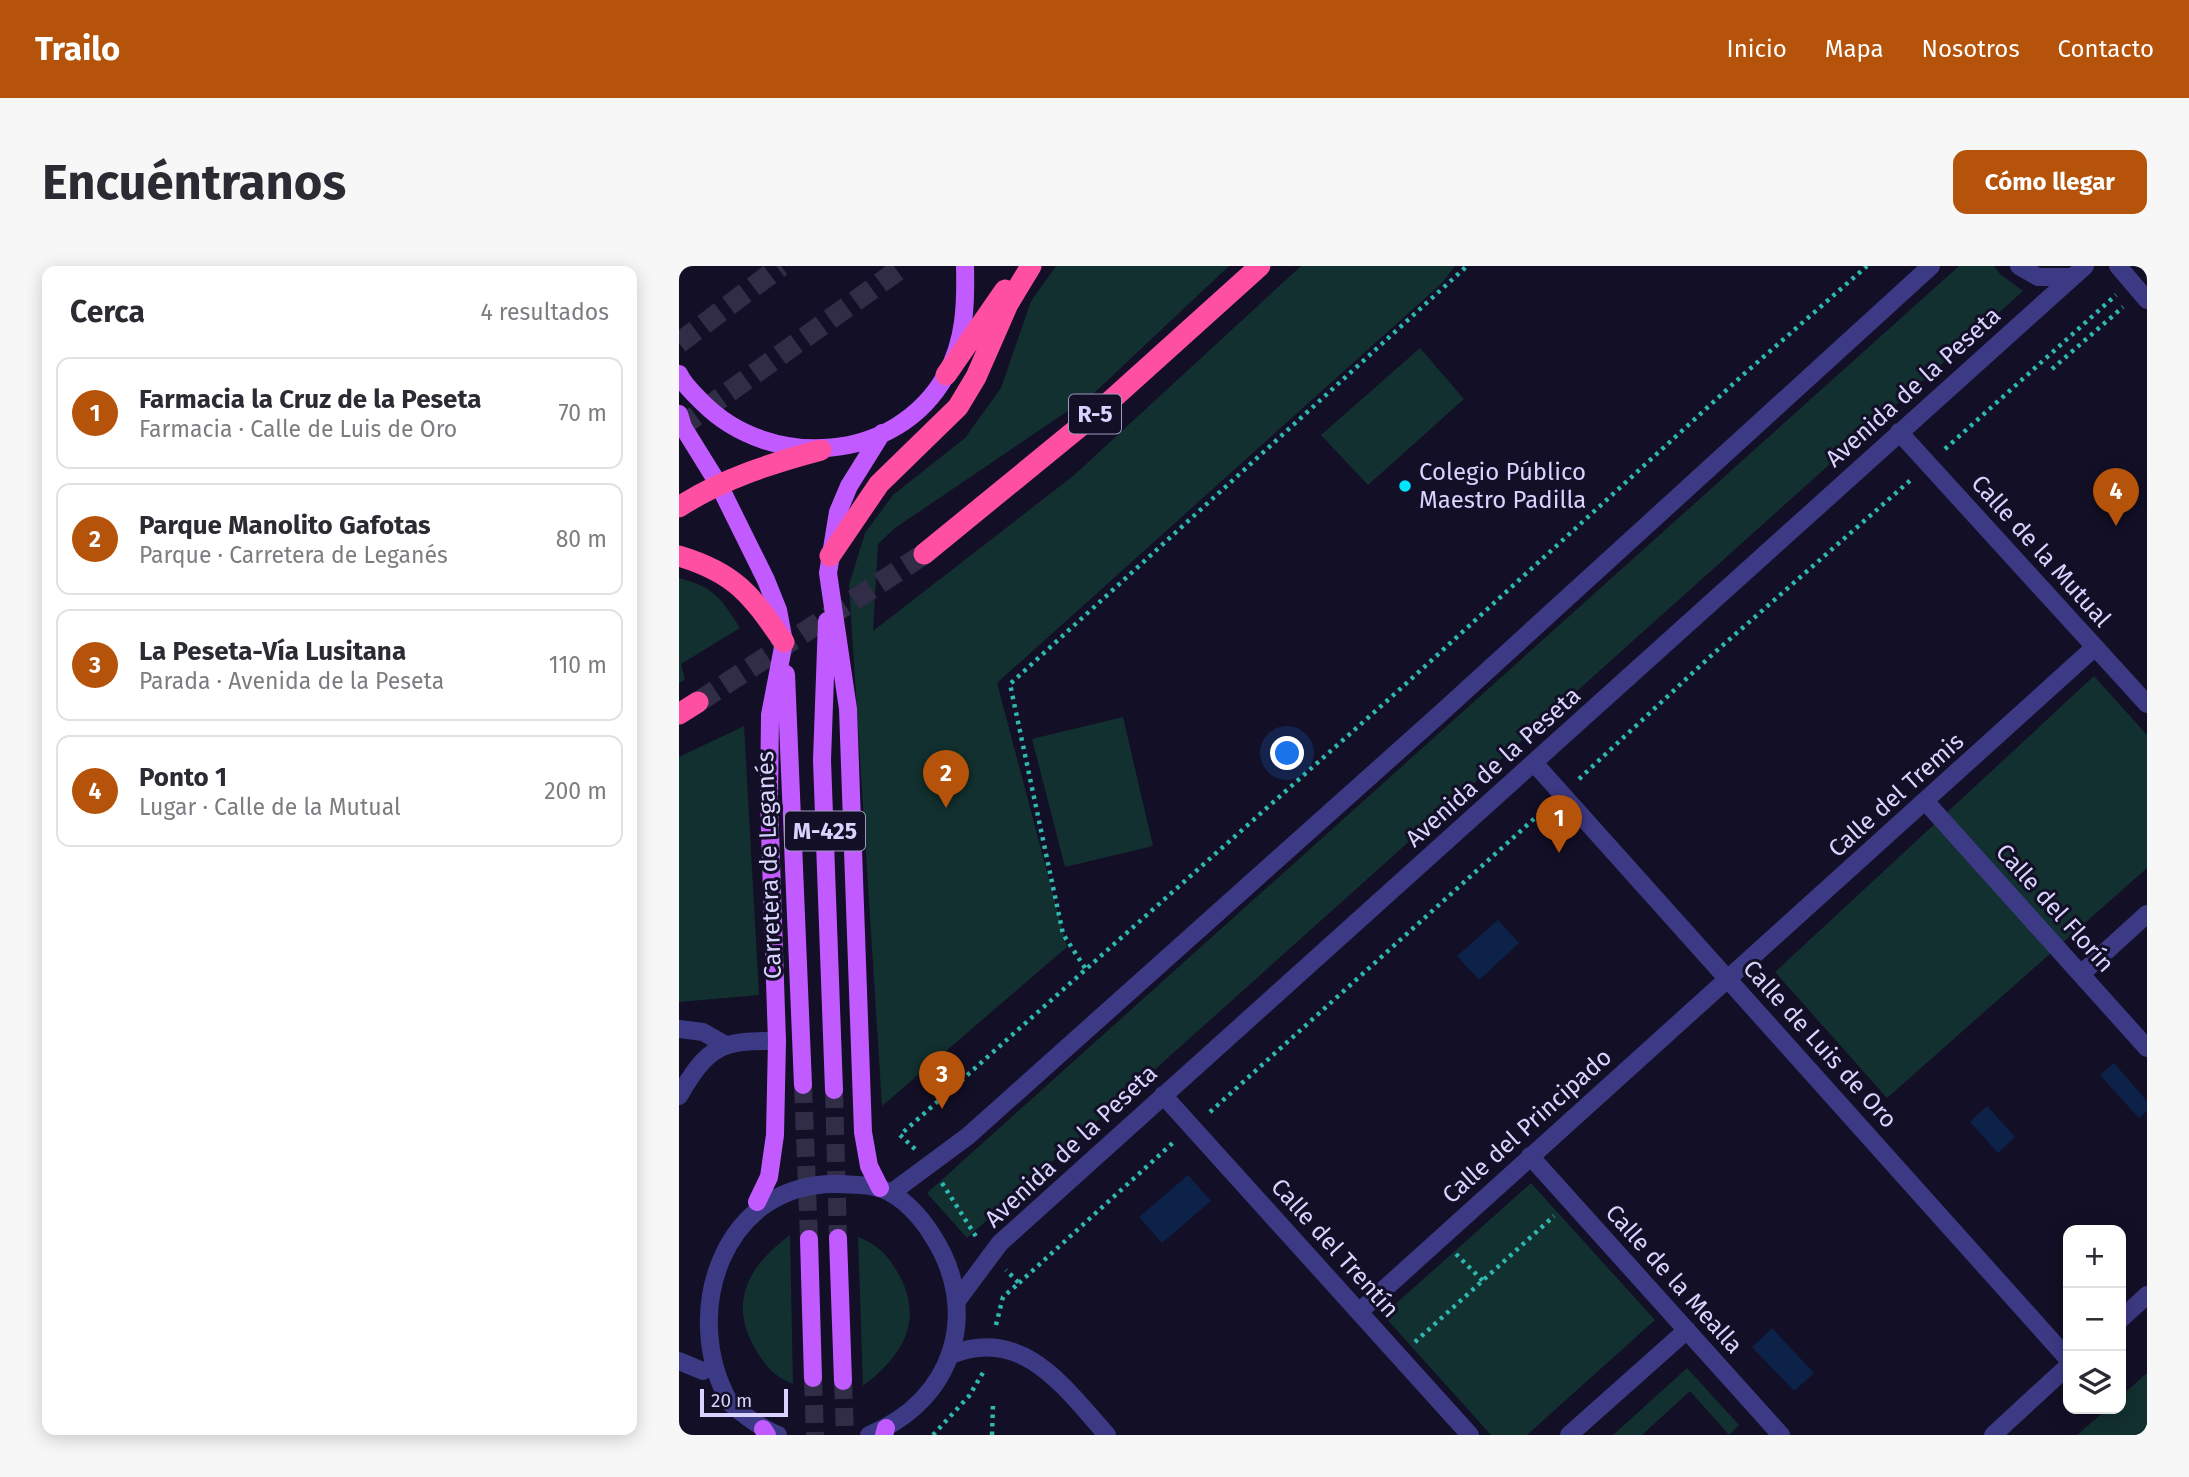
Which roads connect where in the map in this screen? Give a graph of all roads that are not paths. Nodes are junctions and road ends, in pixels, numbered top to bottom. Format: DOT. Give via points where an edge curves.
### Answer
graph roads {
  1 [pos="965,266"];
  2 [pos="1029,266"];
  3 [pos="1260,266"];
  4 [pos="1931,266"];
  5 [pos="2019,266"];
  6 [pos="2118,266"];
  7 [pos="2078,272"];
  8 [pos="2147,300"];
  9 [pos="679,374"];
  10 [pos="946,374"];
  11 [pos="679,414"];
  12 [pos="1899,432"];
  13 [pos="883,433"];
  14 [pos="821,450"];
  15 [pos="719,485"];
  16 [pos="679,507"];
  17 [pos="924,554"];
  18 [pos="679,556"];
  19 [pos="829,564"];
  20 [pos="784,642"];
  21 [pos="2095,647"];
  22 [pos="698,702"];
  23 [pos="2147,704"];
  24 [pos="679,714"];
  25 [pos="1535,764"];
  26 [pos="1926,802"];
  27 [pos="2147,914"];
  28 [pos="2081,974"];
  29 [pos="1728,977"];
  30 [pos="679,1029"];
  31 [pos="777,1041"];
  32 [pos="724,1044"];
  33 [pos="2147,1048"];
  34 [pos="803,1085"];
  35 [pos="834,1090"];
  36 [pos="1163,1095"];
  37 [pos="679,1096"];
  38 [pos="1530,1156"];
  39 [pos="885,1191"];
  40 [pos="757,1202"];
  41 [pos="838,1238"];
  42 [pos="809,1239"];
  43 [pos="704,1256"];
  44 [pos="2147,1295"];
  45 [pos="956,1302"];
  46 [pos="1360,1311"];
  47 [pos="2126,1314"];
  48 [pos="1687,1330"];
  49 [pos="693,1343"];
  50 [pos="2063,1353"];
  51 [pos="951,1355"];
  52 [pos="679,1361"];
  53 [pos="703,1371"];
  54 [pos="2063,1371"];
  55 [pos="813,1378"];
  56 [pos="843,1381"];
  57 [pos="770,1433"];
  58 [pos="880,1433"];
  59 [pos="1107,1435"];
  60 [pos="1470,1435"];
  61 [pos="1569,1435"];
  62 [pos="1781,1435"];
  63 [pos="1993,1435"];
  1 -- 10 [label="main road, M-425" via="964,326"];
  2 -- 10 [label="highway" via="1006,288"];
  2 -- 19 [label="highway" via="958,407 879,484"];
  3 -- 17 [label="highway, R-5" via="1098,411"];
  4 -- 39 [label="street" via="968,1136"];
  5 -- 7 [label="street, Avenida de la Peseta" via="2038,277"];
  6 -- 8 [label="street"];
  7 -- 12 [label="street, Avenida de la Peseta"];
  9 -- 14 [label="main road, M-425" via="716,416 745,435"];
  10 -- 13 [label="main road, M-425" via="906,421"];
  11 -- 15 [label="main road, M-425"];
  12 -- 21 [label="street, Calle de la Mutual"];
  12 -- 25 [label="street, Avenida de la Peseta"];
  13 -- 14 [label="main road, M-425" via="847,447"];
  13 -- 19 [label="main road, M-425" via="838,512"];
  14 -- 15 [label="highway, M-425" via="775,462"];
  15 -- 16 [label="highway"];
  15 -- 20 [label="main road, M-425" via="766,580"];
  18 -- 20 [label="highway" via="712,566 742,588"];
  19 -- 35 [label="main road, M-425" via="823,760"];
  19 -- 39 [label="main road" via="848,709 863,1132 869,1166"];
  20 -- 31 [label="main road" via="770,715"];
  20 -- 34 [label="main road, Carretera de Leganés / M-425"];
  21 -- 23 [label="street, Calle de la Mutual"];
  21 -- 26 [label="street, Calle del Tremis"];
  22 -- 24 [label="highway"];
  25 -- 29 [label="street, Calle de Luis de Oro"];
  25 -- 36 [label="street, Avenida de la Peseta"];
  26 -- 28 [label="street, Calle del Florín"];
  26 -- 29 [label="street, Calle del Tremis"];
  27 -- 28 [label="street"];
  28 -- 33 [label="street, Calle del Florín"];
  29 -- 38 [label="street, Calle del Principado"];
  29 -- 50 [label="street, Calle de Luis de Oro"];
  30 -- 32 [label="street" via="703,1032"];
  31 -- 32 [label="street"];
  31 -- 40 [label="main road" via="773,1145 769,1177"];
  32 -- 37 [label="street" via="705,1059"];
  36 -- 45 [label="street, Avenida de la Peseta" via="1000,1243"];
  36 -- 46 [label="street, Calle del Trentín"];
  38 -- 46 [label="street, Calle del Principado"];
  38 -- 48 [label="street, Calle de la Mealla"];
  39 -- 40 [label="street" via="821,1183"];
  39 -- 45 [label="street" via="926,1225 943,1251"];
  40 -- 43 [label="street" via="737,1216"];
  41 -- 56 [label="main road"];
  42 -- 55 [label="main road"];
  44 -- 47 [label="street"];
  45 -- 51 [label="street"];
  46 -- 60 [label="street, Calle del Trentín"];
  48 -- 61 [label="street"];
  48 -- 62 [label="street, Calle de la Mealla"];
  49 -- 53 [label="street"];
  51 -- 58 [label="street" via="926,1399"];
  51 -- 59 [label="street" via="991,1345 1020,1354 1052,1374"];
  52 -- 53 [label="street"];
  53 -- 57 [label="street" via="725,1398"];
  54 -- 63 [label="street"];
}
